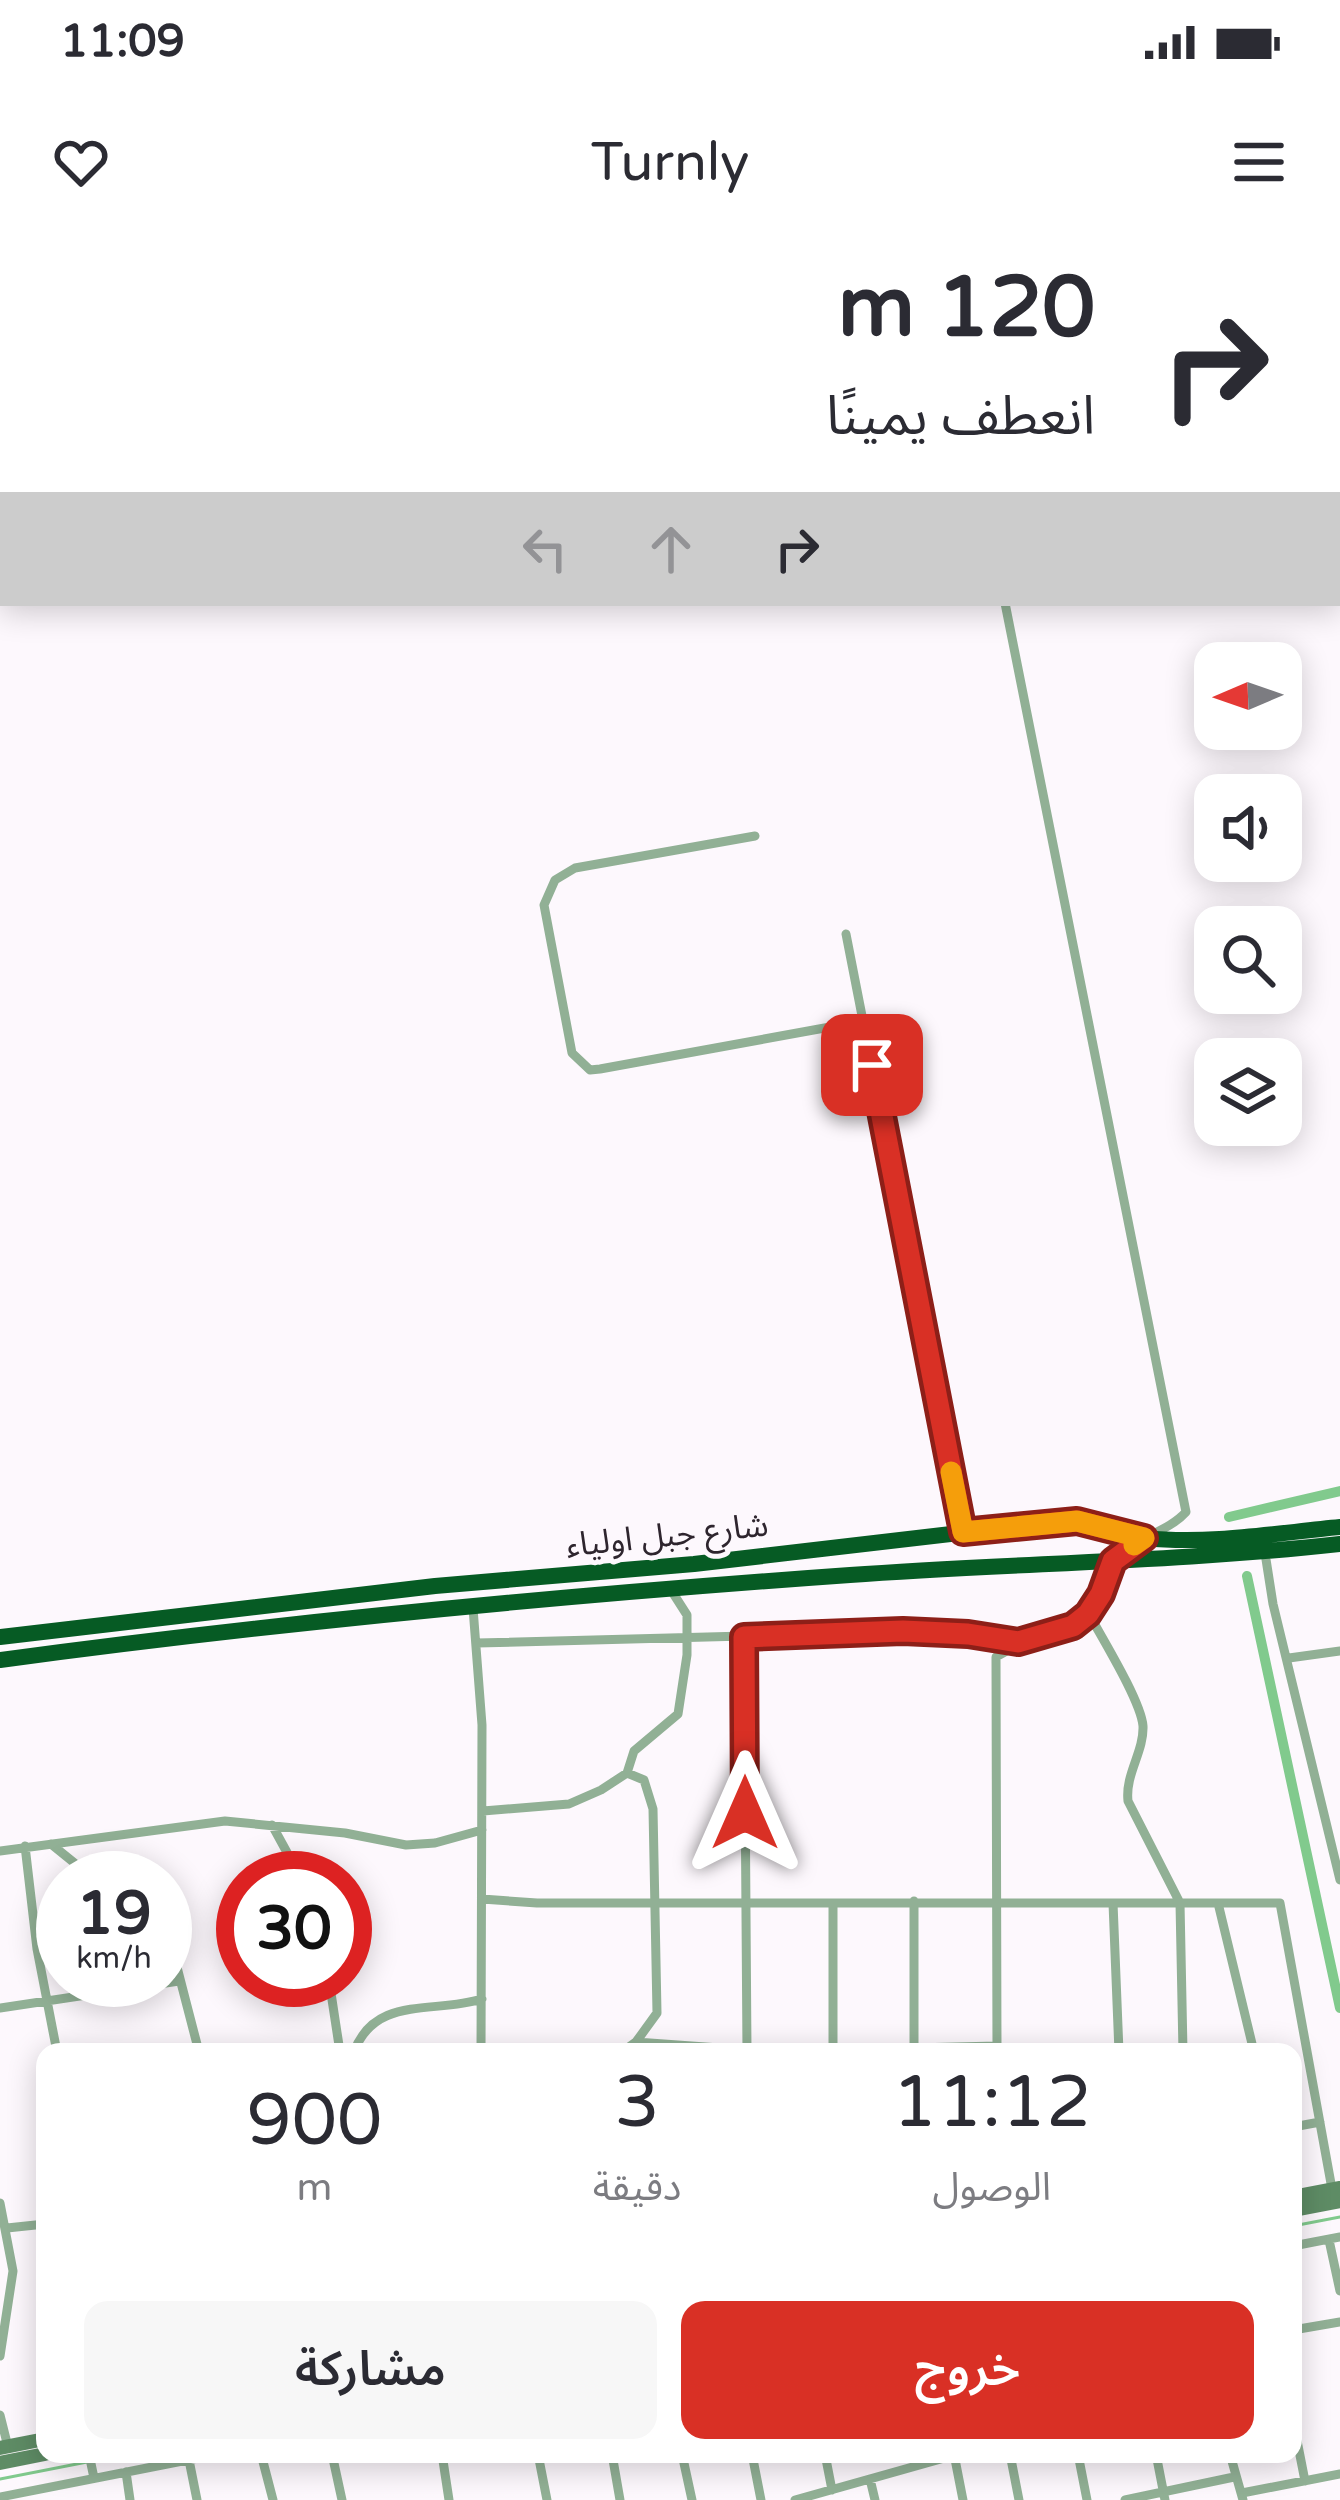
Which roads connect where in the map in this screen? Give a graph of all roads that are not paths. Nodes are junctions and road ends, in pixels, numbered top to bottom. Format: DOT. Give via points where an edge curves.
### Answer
graph roads {
  1 [pos="1006,606"];
  2 [pos="755,836"];
  3 [pos="846,934"];
  4 [pos="863,1021"];
  5 [pos="1340,1527"];
  6 [pos="963,1532"];
  7 [pos="1144,1538"];
  8 [pos="1340,1544"];
  9 [pos="1265,1553"];
  10 [pos="1113,1561"];
  11 [pos="671,1590"];
  12 [pos="473,1607"];
  13 [pos="1088,1614"];
  14 [pos="0,1637"];
  15 [pos="744,1637"];
  16 [pos="686,1639"];
  17 [pos="1018,1642"];
  18 [pos="477,1643"];
  19 [pos="1340,1651"];
  20 [pos="1288,1658"];
  21 [pos="0,1660"];
  22 [pos="627,1772"];
  23 [pos="482,1811"];
  24 [pos="271,1823"];
  25 [pos="482,1830"];
  26 [pos="50,1842"];
  27 [pos="26,1846"];
  28 [pos="0,1851"];
  29 [pos="61,1851"];
  30 [pos="286,1851"];
  31 [pos="1340,1880"];
  32 [pos="482,1899"];
  33 [pos="998,1900"];
  34 [pos="657,1901"];
  35 [pos="746,1901"];
  36 [pos="914,1901"];
  37 [pos="833,1903"];
  38 [pos="1180,1903"];
  39 [pos="1217,1903"];
  40 [pos="1114,1904"];
  41 [pos="36,1924"];
  42 [pos="482,2000"];
  43 [pos="36,2003"];
  44 [pos="47,2007"];
  45 [pos="186,2007"];
  46 [pos="332,2007"];
  47 [pos="0,2008"];
  48 [pos="636,2042"];
  49 [pos="55,2043"];
  50 [pos="196,2043"];
  51 [pos="338,2043"];
  52 [pos="358,2043"];
  53 [pos="481,2043"];
  54 [pos="648,2043"];
  55 [pos="747,2043"];
  56 [pos="833,2043"];
  57 [pos="914,2043"];
  58 [pos="998,2043"];
  59 [pos="1118,2043"];
  60 [pos="1183,2043"];
  61 [pos="1252,2043"];
  62 [pos="1320,2122"];
  63 [pos="1302,2125"];
  64 [pos="1337,2192"];
  65 [pos="1302,2196"];
  66 [pos="0,2203"];
  67 [pos="1302,2206"];
  68 [pos="36,2225"];
  69 [pos="7,2228"];
  70 [pos="1334,2238"];
  71 [pos="1302,2244"];
  72 [pos="1340,2291"];
  73 [pos="1340,2321"];
  74 [pos="1302,2328"];
  75 [pos="0,2356"];
  76 [pos="0,2415"];
  77 [pos="36,2441"];
  78 [pos="4,2448"];
  79 [pos="36,2456"];
  80 [pos="0,2463"];
  81 [pos="91,2463"];
  82 [pos="133,2463"];
  83 [pos="173,2463"];
  84 [pos="190,2463"];
  85 [pos="263,2463"];
  86 [pos="334,2463"];
  87 [pos="443,2463"];
  88 [pos="540,2463"];
  89 [pos="614,2463"];
  90 [pos="684,2463"];
  91 [pos="754,2463"];
  92 [pos="827,2463"];
  93 [pos="903,2463"];
  94 [pos="927,2463"];
  95 [pos="956,2463"];
  96 [pos="1012,2463"];
  97 [pos="1080,2463"];
  98 [pos="1158,2463"];
  99 [pos="1232,2463"];
  100 [pos="1301,2463"];
  101 [pos="904,2470"];
  102 [pos="132,2471"];
  103 [pos="1340,2474"];
  104 [pos="1234,2477"];
  105 [pos="94,2478"];
  106 [pos="870,2479"];
  107 [pos="1305,2481"];
  108 [pos="50,2486"];
  109 [pos="832,2490"];
  110 [pos="1164,2496"];
  111 [pos="1243,2496"];
  112 [pos="0,2497"];
  113 [pos="802,2499"];
  114 [pos="53,2500"];
  115 [pos="130,2500"];
  116 [pos="197,2500"];
  117 [pos="273,2500"];
  118 [pos="342,2500"];
  119 [pos="449,2500"];
  120 [pos="547,2500"];
  121 [pos="620,2500"];
  122 [pos="692,2500"];
  123 [pos="761,2500"];
  124 [pos="875,2500"];
  125 [pos="963,2500"];
  126 [pos="1019,2500"];
  127 [pos="1087,2500"];
  128 [pos="1125,2500"];
  1 -- 7 [label="street" via="1186,1512"];
  2 -- 4 [label="street" via="575,868 555,880 544,905 572,1053 590,1070 601,1069"];
  3 -- 4 [label="street"];
  4 -- 6 [label="street"];
  5 -- 7 [label="highway, شارع جبل اولياء"];
  6 -- 7 [label="highway, شارع جبل اولياء" via="1077,1521"];
  6 -- 14 [label="highway, شارع جبل اولياء"];
  7 -- 10 [label="street"];
  8 -- 9 [label="highway, شارع جبل اولياء"];
  9 -- 10 [label="highway, شارع جبل اولياء"];
  9 -- 20 [label="street"];
  10 -- 11 [label="highway, شارع جبل اولياء"];
  10 -- 13 [label="street"];
  11 -- 12 [label="highway, شارع جبل اولياء"];
  11 -- 16 [label="street" via="684,1604"];
  12 -- 18 [label="street"];
  12 -- 21 [label="highway, شارع جبل اولياء"];
  13 -- 17 [label="street"];
  13 -- 38 [label="street" via="1142,1719 1128,1801"];
  15 -- 16 [label="street"];
  15 -- 17 [label="street" via="903,1631"];
  15 -- 35 [label="street"];
  16 -- 18 [label="street"];
  16 -- 22 [label="street" via="678,1714 634,1751"];
  17 -- 33 [label="street" via="996,1657"];
  18 -- 23 [label="street"];
  19 -- 20 [label="street"];
  20 -- 31 [label="street"];
  22 -- 23 [label="street" via="569,1804"];
  22 -- 34 [label="street" via="644,1780 653,1809"];
  23 -- 25 [label="street"];
  24 -- 25 [label="street" via="406,1845"];
  24 -- 26 [label="street"];
  24 -- 30 [label="street"];
  25 -- 32 [label="street"];
  26 -- 27 [label="street"];
  26 -- 29 [label="street"];
  27 -- 28 [label="street"];
  27 -- 41 [label="street"];
  32 -- 34 [label="street"];
  32 -- 42 [label="street"];
  33 -- 36 [label="street"];
  33 -- 40 [label="street"];
  33 -- 58 [label="street"];
  34 -- 35 [label="street"];
  34 -- 48 [label="street" via="657,2013"];
  35 -- 37 [label="street"];
  35 -- 55 [label="street"];
  36 -- 37 [label="street"];
  36 -- 57 [label="street"];
  37 -- 56 [label="street"];
  38 -- 39 [label="street"];
  38 -- 40 [label="street"];
  38 -- 60 [label="street"];
  39 -- 61 [label="street"];
  39 -- 62 [label="street" via="1282,1905"];
  40 -- 59 [label="street"];
  42 -- 52 [label="street" via="401,2010 363,2029"];
  42 -- 53 [label="street"];
  43 -- 47 [label="street"];
  44 -- 49 [label="street"];
  45 -- 50 [label="street"];
  46 -- 51 [label="street"];
  48 -- 54 [label="street"];
  62 -- 63 [label="street"];
  62 -- 64 [label="street"];
  64 -- 65 [label="street"];
  64 -- 67 [label="street"];
  66 -- 69 [label="street"];
  68 -- 69 [label="street"];
  69 -- 75 [label="street" via="13,2270"];
  70 -- 71 [label="street"];
  70 -- 72 [label="street"];
  73 -- 74 [label="street"];
  76 -- 78 [label="street"];
  77 -- 78 [label="street"];
  79 -- 80 [label="street"];
  81 -- 105 [label="street"];
  82 -- 102 [label="street"];
  83 -- 102 [label="street"];
  84 -- 116 [label="street"];
  85 -- 117 [label="street"];
  86 -- 118 [label="street"];
  87 -- 119 [label="street"];
  88 -- 120 [label="street"];
  89 -- 121 [label="street"];
  90 -- 122 [label="street"];
  91 -- 123 [label="street"];
  92 -- 109 [label="street"];
  93 -- 101 [label="street"];
  94 -- 101 [label="street"];
  95 -- 125 [label="street"];
  96 -- 126 [label="street"];
  97 -- 127 [label="street"];
  98 -- 110 [label="street"];
  99 -- 104 [label="street"];
  100 -- 107 [label="street"];
  101 -- 106 [label="street"];
  102 -- 105 [label="street"];
  102 -- 115 [label="street"];
  103 -- 107 [label="street"];
  104 -- 110 [label="street"];
  104 -- 111 [label="street"];
  105 -- 108 [label="street"];
  106 -- 109 [label="street"];
  106 -- 124 [label="street"];
  107 -- 111 [label="street"];
  108 -- 112 [label="street"];
  108 -- 114 [label="street"];
  109 -- 113 [label="street"];
  110 -- 128 [label="street"];
}
